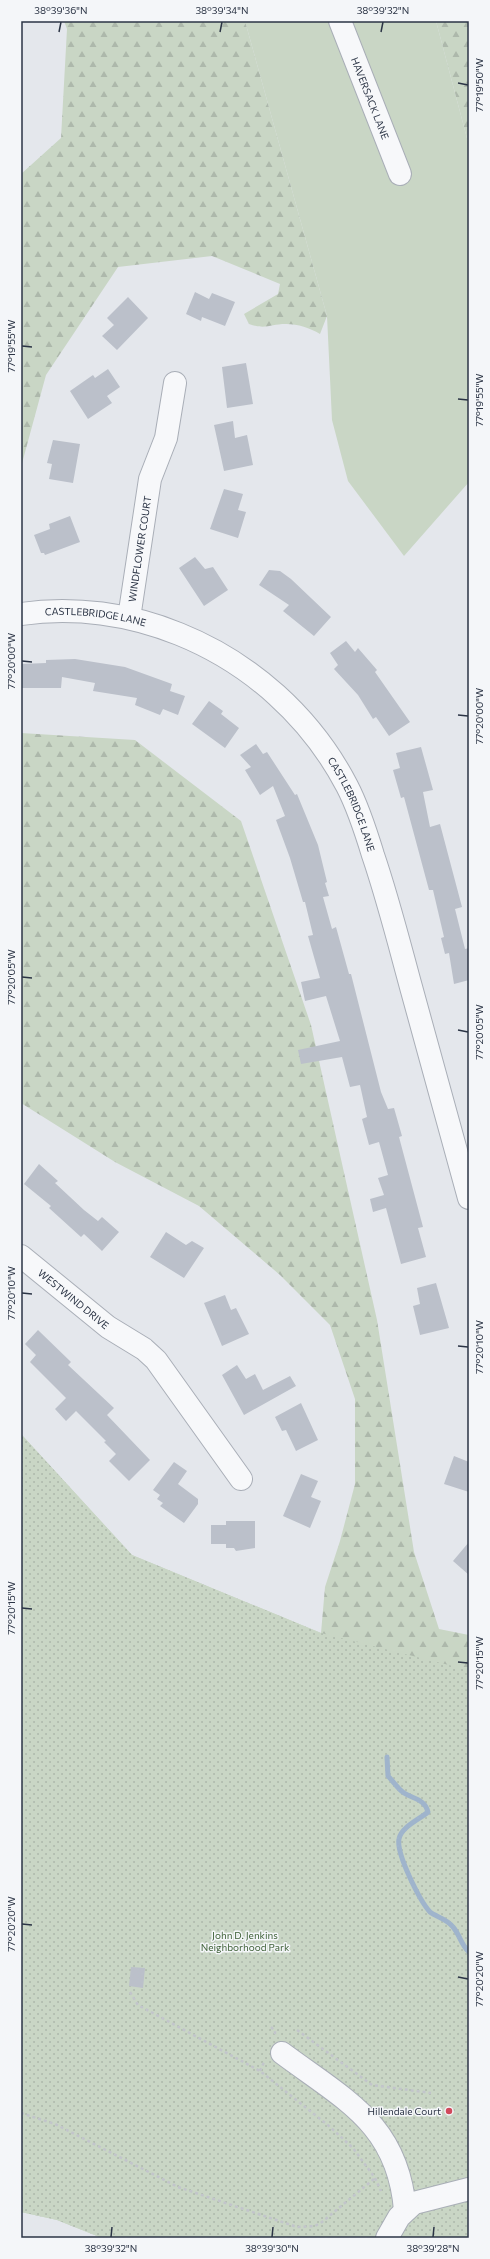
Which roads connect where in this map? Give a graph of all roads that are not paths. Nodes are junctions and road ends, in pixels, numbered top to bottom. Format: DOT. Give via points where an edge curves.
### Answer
graph roads {
  1 [pos="340,21"];
  2 [pos="400,174"];
  3 [pos="175,383"];
  4 [pos="21,614"];
  5 [pos="129,618"];
  6 [pos="469,1198"];
  7 [pos="21,1256"];
  8 [pos="241,1479"];
  9 [pos="282,2053"];
  10 [pos="469,2189"];
  11 [pos="405,2210"];
  12 [pos="387,2238"];
  1 -- 2 [label="street, HAVERSACK LANE"];
  3 -- 5 [label="street, WINDFLOWER COURT" via="166,438 150,479"];
  4 -- 5 [label="street, CASTLEBRIDGE LANE" via="68,611"];
  5 -- 6 [label="street, CASTLEBRIDGE LANE" via="160,626 200,642 256,677 310,729 348,787 389,903"];
  7 -- 8 [label="street, WESTWIND DRIVE" via="108,1327 144,1349 156,1360"];
  9 -- 11 [label="street" via="368,2119 391,2151 403,2188"];
  10 -- 11 [label="street" via="423,2199"];
  11 -- 12 [label="street"];
}
